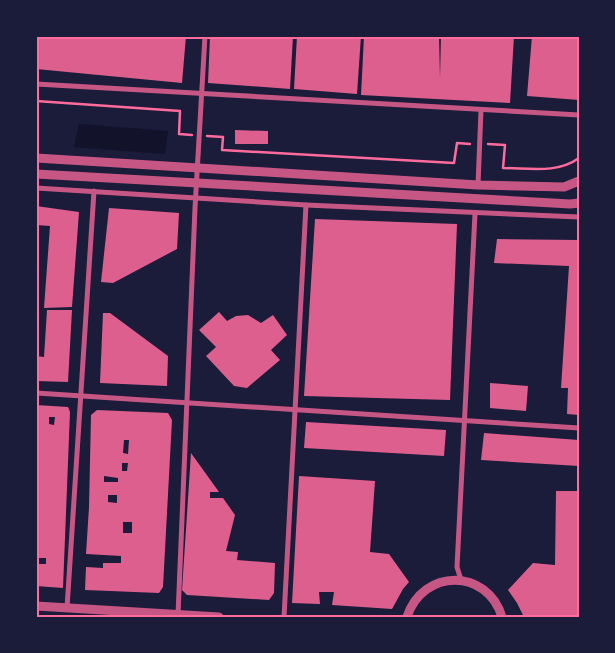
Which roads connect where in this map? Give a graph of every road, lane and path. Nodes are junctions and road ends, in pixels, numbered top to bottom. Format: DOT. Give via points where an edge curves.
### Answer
graph roads {
  1 [pos="205,36"];
  2 [pos="36,84"];
  3 [pos="202,93"];
  4 [pos="36,101"];
  5 [pos="482,110"];
  6 [pos="579,115"];
  7 [pos="199,136"];
  8 [pos="480,144"];
  9 [pos="36,158"];
  10 [pos="579,158"];
  11 [pos="197,167"];
  12 [pos="36,174"];
  13 [pos="579,181"];
  14 [pos="196,183"];
  15 [pos="478,185"];
  16 [pos="36,188"];
  17 [pos="94,191"];
  18 [pos="196,197"];
  19 [pos="579,203"];
  20 [pos="306,205"];
  21 [pos="475,214"];
  22 [pos="579,217"];
  23 [pos="36,393"];
  24 [pos="80,396"];
  25 [pos="187,402"];
  26 [pos="295,409"];
  27 [pos="465,420"];
  28 [pos="579,428"];
  29 [pos="461,580"];
  30 [pos="36,606"];
  31 [pos="68,608"];
  32 [pos="178,616"];
  33 [pos="219,617"];
  34 [pos="284,617"];
  35 [pos="408,617"];
  36 [pos="502,617"];
  1 -- 3 [label="street"];
  2 -- 3 [label="street"];
  3 -- 5 [label="street"];
  3 -- 7 [label="street"];
  4 -- 7 [label="path" via="180,111 179,134"];
  5 -- 6 [label="street"];
  5 -- 8 [label="street"];
  7 -- 8 [label="path" via="222,137 222,150 454,163 457,143"];
  7 -- 11 [label="street"];
  8 -- 10 [label="path" via="506,145 503,168 552,169 569,165"];
  8 -- 15 [label="street"];
  9 -- 11 [label="street"];
  11 -- 14 [label="street"];
  11 -- 15 [label="street"];
  12 -- 14 [label="street"];
  13 -- 15 [label="street" via="564,187"];
  14 -- 18 [label="street"];
  14 -- 19 [label="street"];
  16 -- 17 [label="street"];
  17 -- 18 [label="street"];
  17 -- 24 [label="street"];
  18 -- 20 [label="street"];
  18 -- 25 [label="street"];
  20 -- 21 [label="street"];
  20 -- 26 [label="street"];
  21 -- 22 [label="street"];
  21 -- 27 [label="street"];
  23 -- 24 [label="street"];
  24 -- 25 [label="street"];
  24 -- 31 [label="street"];
  25 -- 26 [label="street"];
  25 -- 32 [label="street"];
  26 -- 27 [label="street"];
  26 -- 34 [label="street"];
  27 -- 28 [label="street"];
  27 -- 29 [label="street" via="457,567"];
  29 -- 35 [label="street" via="441,582 424,591 411,606"];
  29 -- 36 [label="street" via="484,589 500,608"];
  30 -- 31 [label="street"];
  31 -- 32 [label="street"];
  32 -- 33 [label="street"];
}
